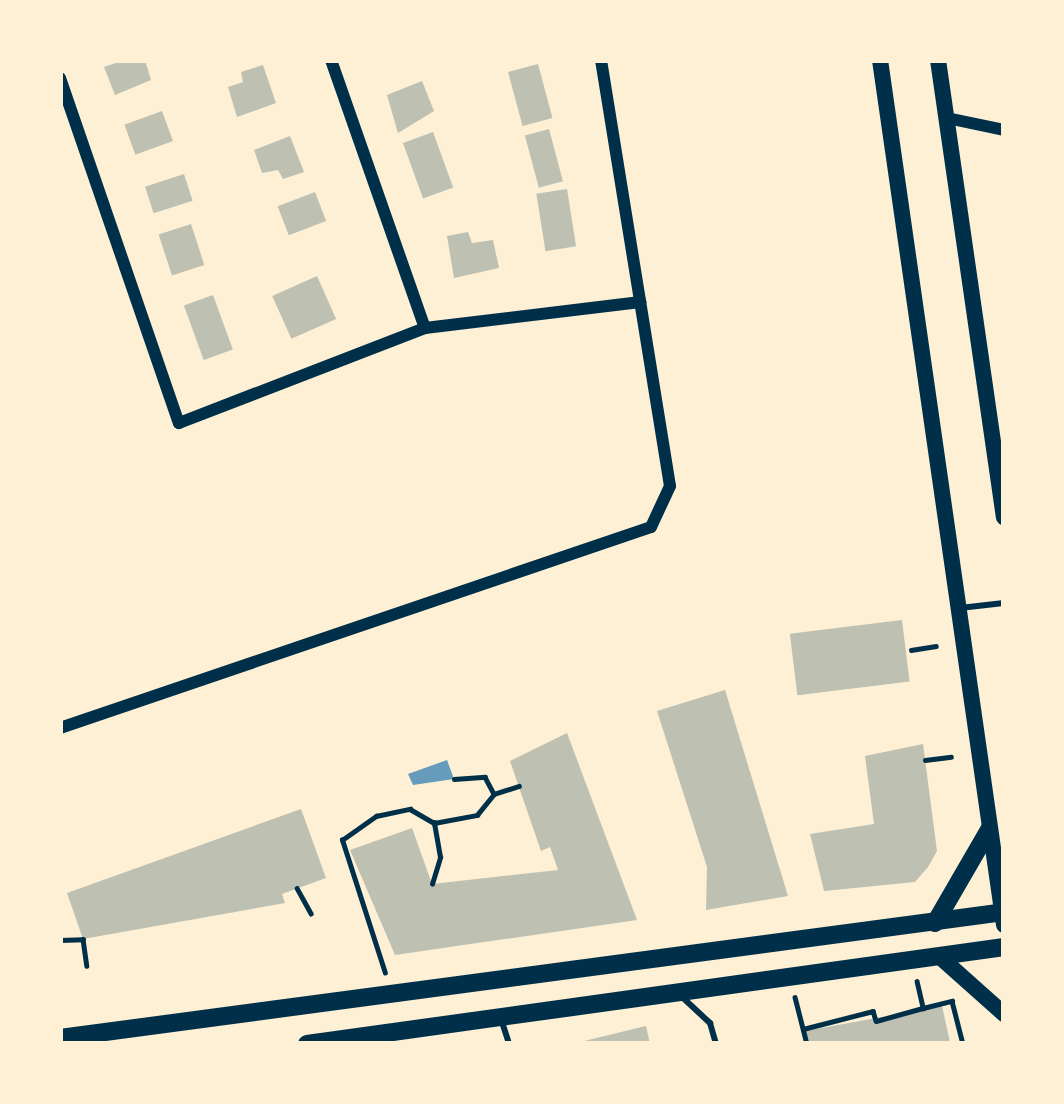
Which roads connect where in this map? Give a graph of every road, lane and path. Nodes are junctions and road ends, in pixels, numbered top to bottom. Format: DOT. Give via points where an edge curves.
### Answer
graph roads {
  1 [pos="331,60"];
  2 [pos="601,60"];
  3 [pos="880,60"];
  4 [pos="938,60"];
  5 [pos="60,77"];
  6 [pos="946,118"];
  7 [pos="1004,130"];
  8 [pos="640,302"];
  9 [pos="425,328"];
  10 [pos="1004,518"];
  11 [pos="1004,603"];
  12 [pos="958,608"];
  13 [pos="936,646"];
  14 [pos="911,650"];
  15 [pos="60,728"];
  16 [pos="951,757"];
  17 [pos="925,760"];
  18 [pos="454,779"];
  19 [pos="519,786"];
  20 [pos="494,794"];
  21 [pos="434,823"];
  22 [pos="989,830"];
  23 [pos="432,884"];
  24 [pos="297,888"];
  25 [pos="311,913"];
  26 [pos="1003,916"];
  27 [pos="935,923"];
  28 [pos="60,940"];
  29 [pos="1004,947"];
  30 [pos="940,957"];
  31 [pos="87,966"];
  32 [pos="386,976"];
  33 [pos="916,976"];
  34 [pos="793,992"];
  35 [pos="678,994"];
  36 [pos="923,1008"];
  37 [pos="1004,1014"];
  38 [pos="501,1018"];
  39 [pos="956,1020"];
  40 [pos="946,1023"];
  41 [pos="803,1029"];
  42 [pos="60,1038"];
  43 [pos="307,1044"];
  44 [pos="508,1044"];
  45 [pos="716,1044"];
  46 [pos="807,1044"];
  47 [pos="963,1044"];
  1 -- 9 [label="street"];
  2 -- 8 [label="street"];
  3 -- 12 [label="street"];
  4 -- 6 [label="street"];
  5 -- 9 [label="street" via="179,423"];
  6 -- 7 [label="street"];
  6 -- 10 [label="street"];
  8 -- 9 [label="street"];
  8 -- 15 [label="street" via="670,486 651,527"];
  11 -- 12 [label="lane"];
  12 -- 22 [label="street"];
  13 -- 14 [label="path"];
  16 -- 17 [label="path"];
  18 -- 20 [label="path" via="485,777"];
  19 -- 20 [label="path"];
  20 -- 21 [label="path" via="477,815"];
  21 -- 23 [label="path" via="440,857"];
  21 -- 32 [label="path" via="410,808 376,816 342,840"];
  22 -- 26 [label="street"];
  22 -- 27 [label="main road"];
  24 -- 25 [label="path"];
  26 -- 27 [label="main road"];
  27 -- 42 [label="main road"];
  28 -- 31 [label="path" via="83,939"];
  29 -- 30 [label="main road"];
  30 -- 35 [label="main road"];
  30 -- 37 [label="street"];
  33 -- 36 [label="path"];
  34 -- 41 [label="path"];
  35 -- 38 [label="main road"];
  35 -- 45 [label="lane" via="710,1023"];
  36 -- 39 [label="path" via="952,1001"];
  36 -- 41 [label="path"];
  38 -- 43 [label="main road"];
  38 -- 44 [label="lane"];
  39 -- 40 [label="path"];
  39 -- 47 [label="path"];
  41 -- 46 [label="path"];
}
